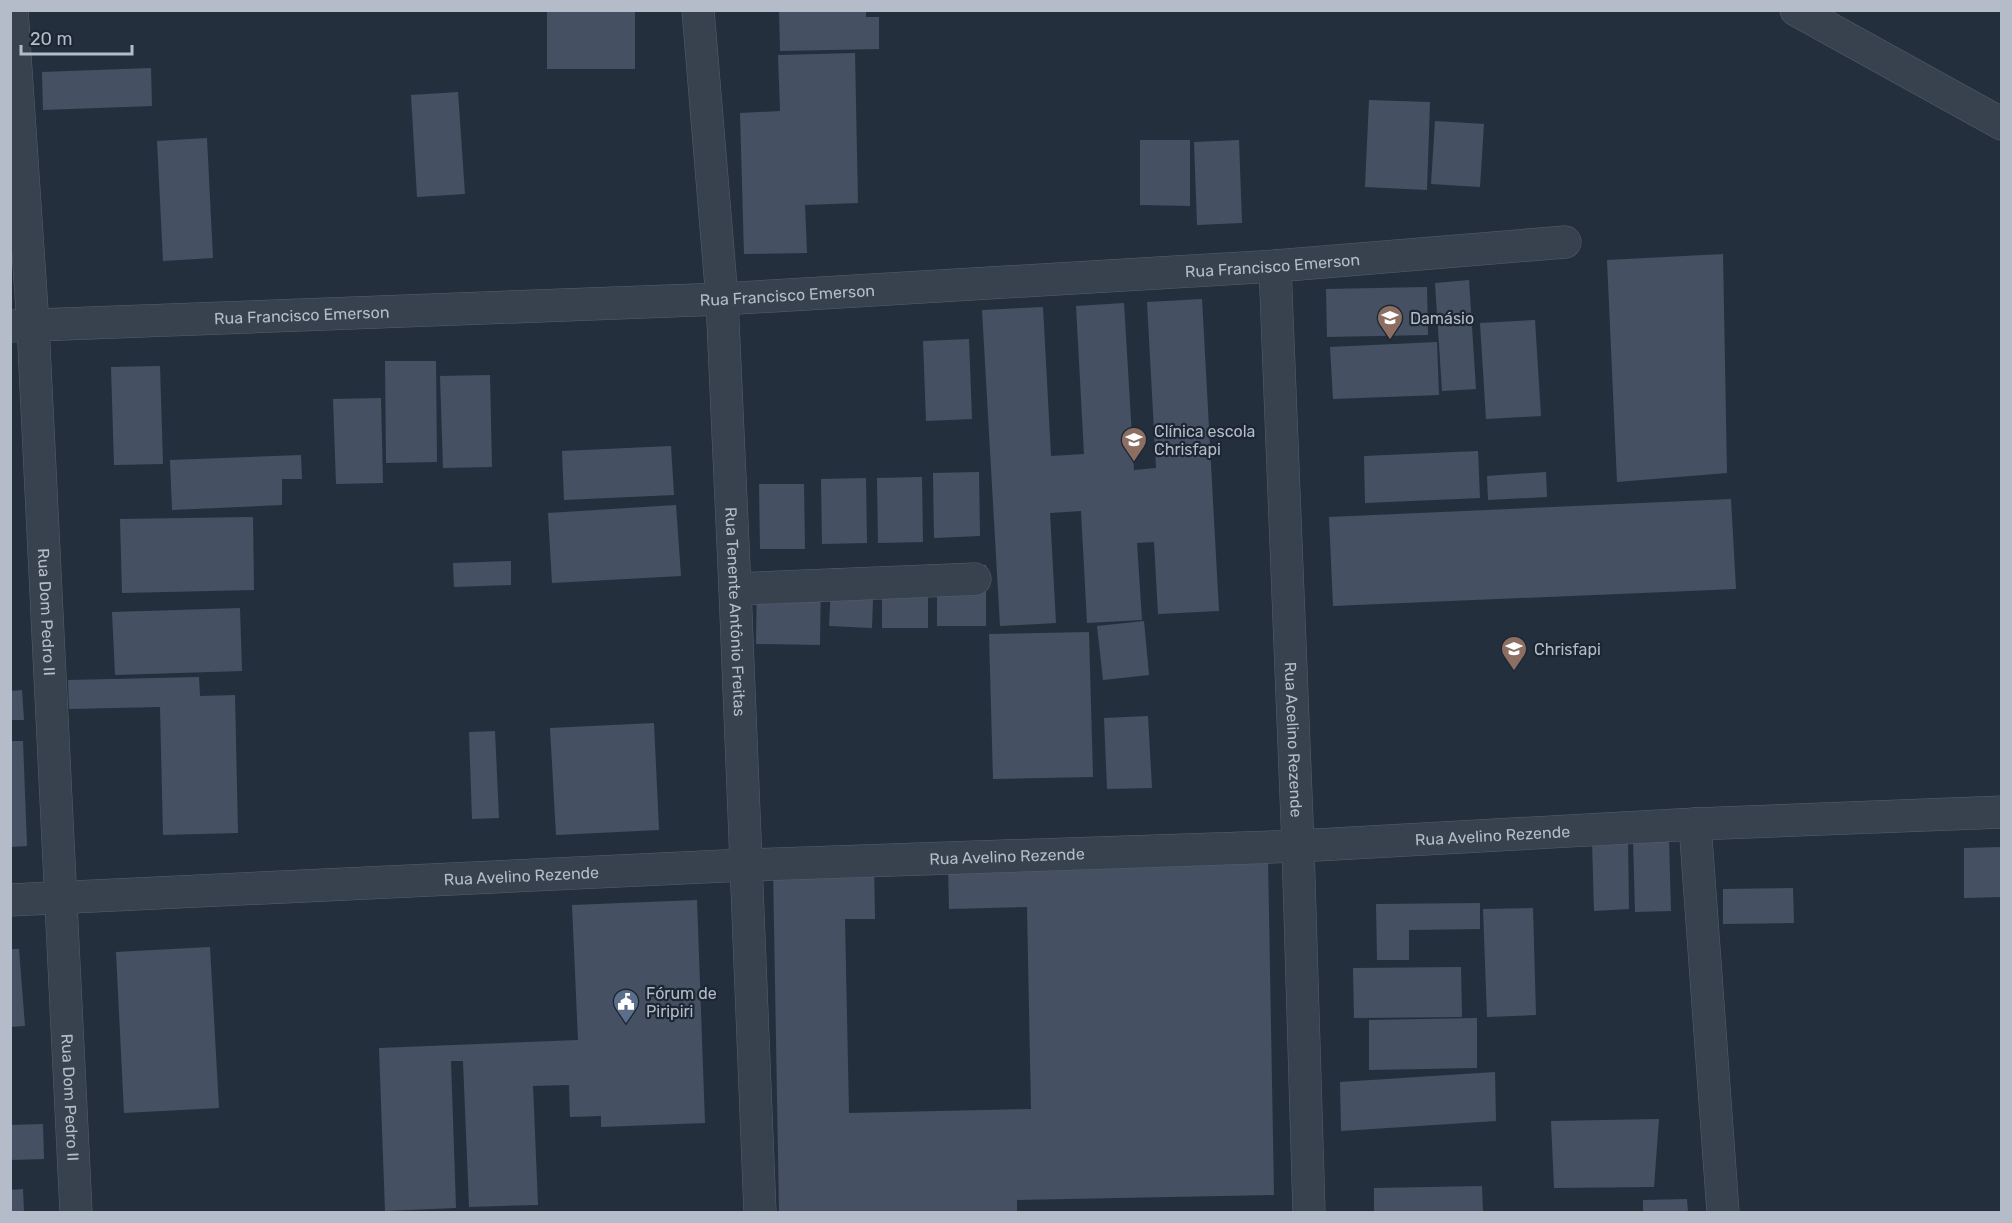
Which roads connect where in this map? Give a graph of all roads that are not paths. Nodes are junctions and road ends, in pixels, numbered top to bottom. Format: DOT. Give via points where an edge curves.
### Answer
graph roads {
  1 [pos="12,10"];
  2 [pos="698,10"];
  3 [pos="1796,10"];
  4 [pos="2001,124"];
  5 [pos="1565,243"];
  6 [pos="1275,266"];
  7 [pos="722,299"];
  8 [pos="22,326"];
  9 [pos="975,579"];
  10 [pos="735,588"];
  11 [pos="2001,812"];
  12 [pos="1695,824"];
  13 [pos="1298,846"];
  14 [pos="745,865"];
  15 [pos="62,897"];
  16 [pos="10,900"];
  17 [pos="76,1212"];
  18 [pos="760,1212"];
  19 [pos="1309,1212"];
  20 [pos="1723,1212"];
  1 -- 8 [label="street, Rua Dom Pedro II"];
  2 -- 7 [label="street, Rua Tenente Antônio Freitas"];
  3 -- 4 [label="street"];
  5 -- 6 [label="street, Rua Francisco Emerson"];
  6 -- 7 [label="street, Rua Francisco Emerson"];
  6 -- 13 [label="street, Rua Acelino Rezende"];
  7 -- 8 [label="street, Rua Francisco Emerson"];
  7 -- 10 [label="street, Rua Tenente Antônio Freitas"];
  8 -- 15 [label="street, Rua Dom Pedro II"];
  9 -- 10 [label="street"];
  10 -- 14 [label="street, Rua Tenente Antônio Freitas"];
  11 -- 12 [label="street, Rua Avelino Rezende"];
  12 -- 13 [label="street, Rua Avelino Rezende"];
  12 -- 20 [label="street"];
  13 -- 14 [label="street, Rua Avelino Rezende"];
  13 -- 19 [label="street, Rua Acelino Rezende"];
  14 -- 15 [label="street, Rua Avelino Rezende"];
  14 -- 18 [label="street, Rua Tenente Antônio Freitas"];
  15 -- 16 [label="street, Rua Avelino Rezende"];
  15 -- 17 [label="street, Rua Dom Pedro II"];
}
